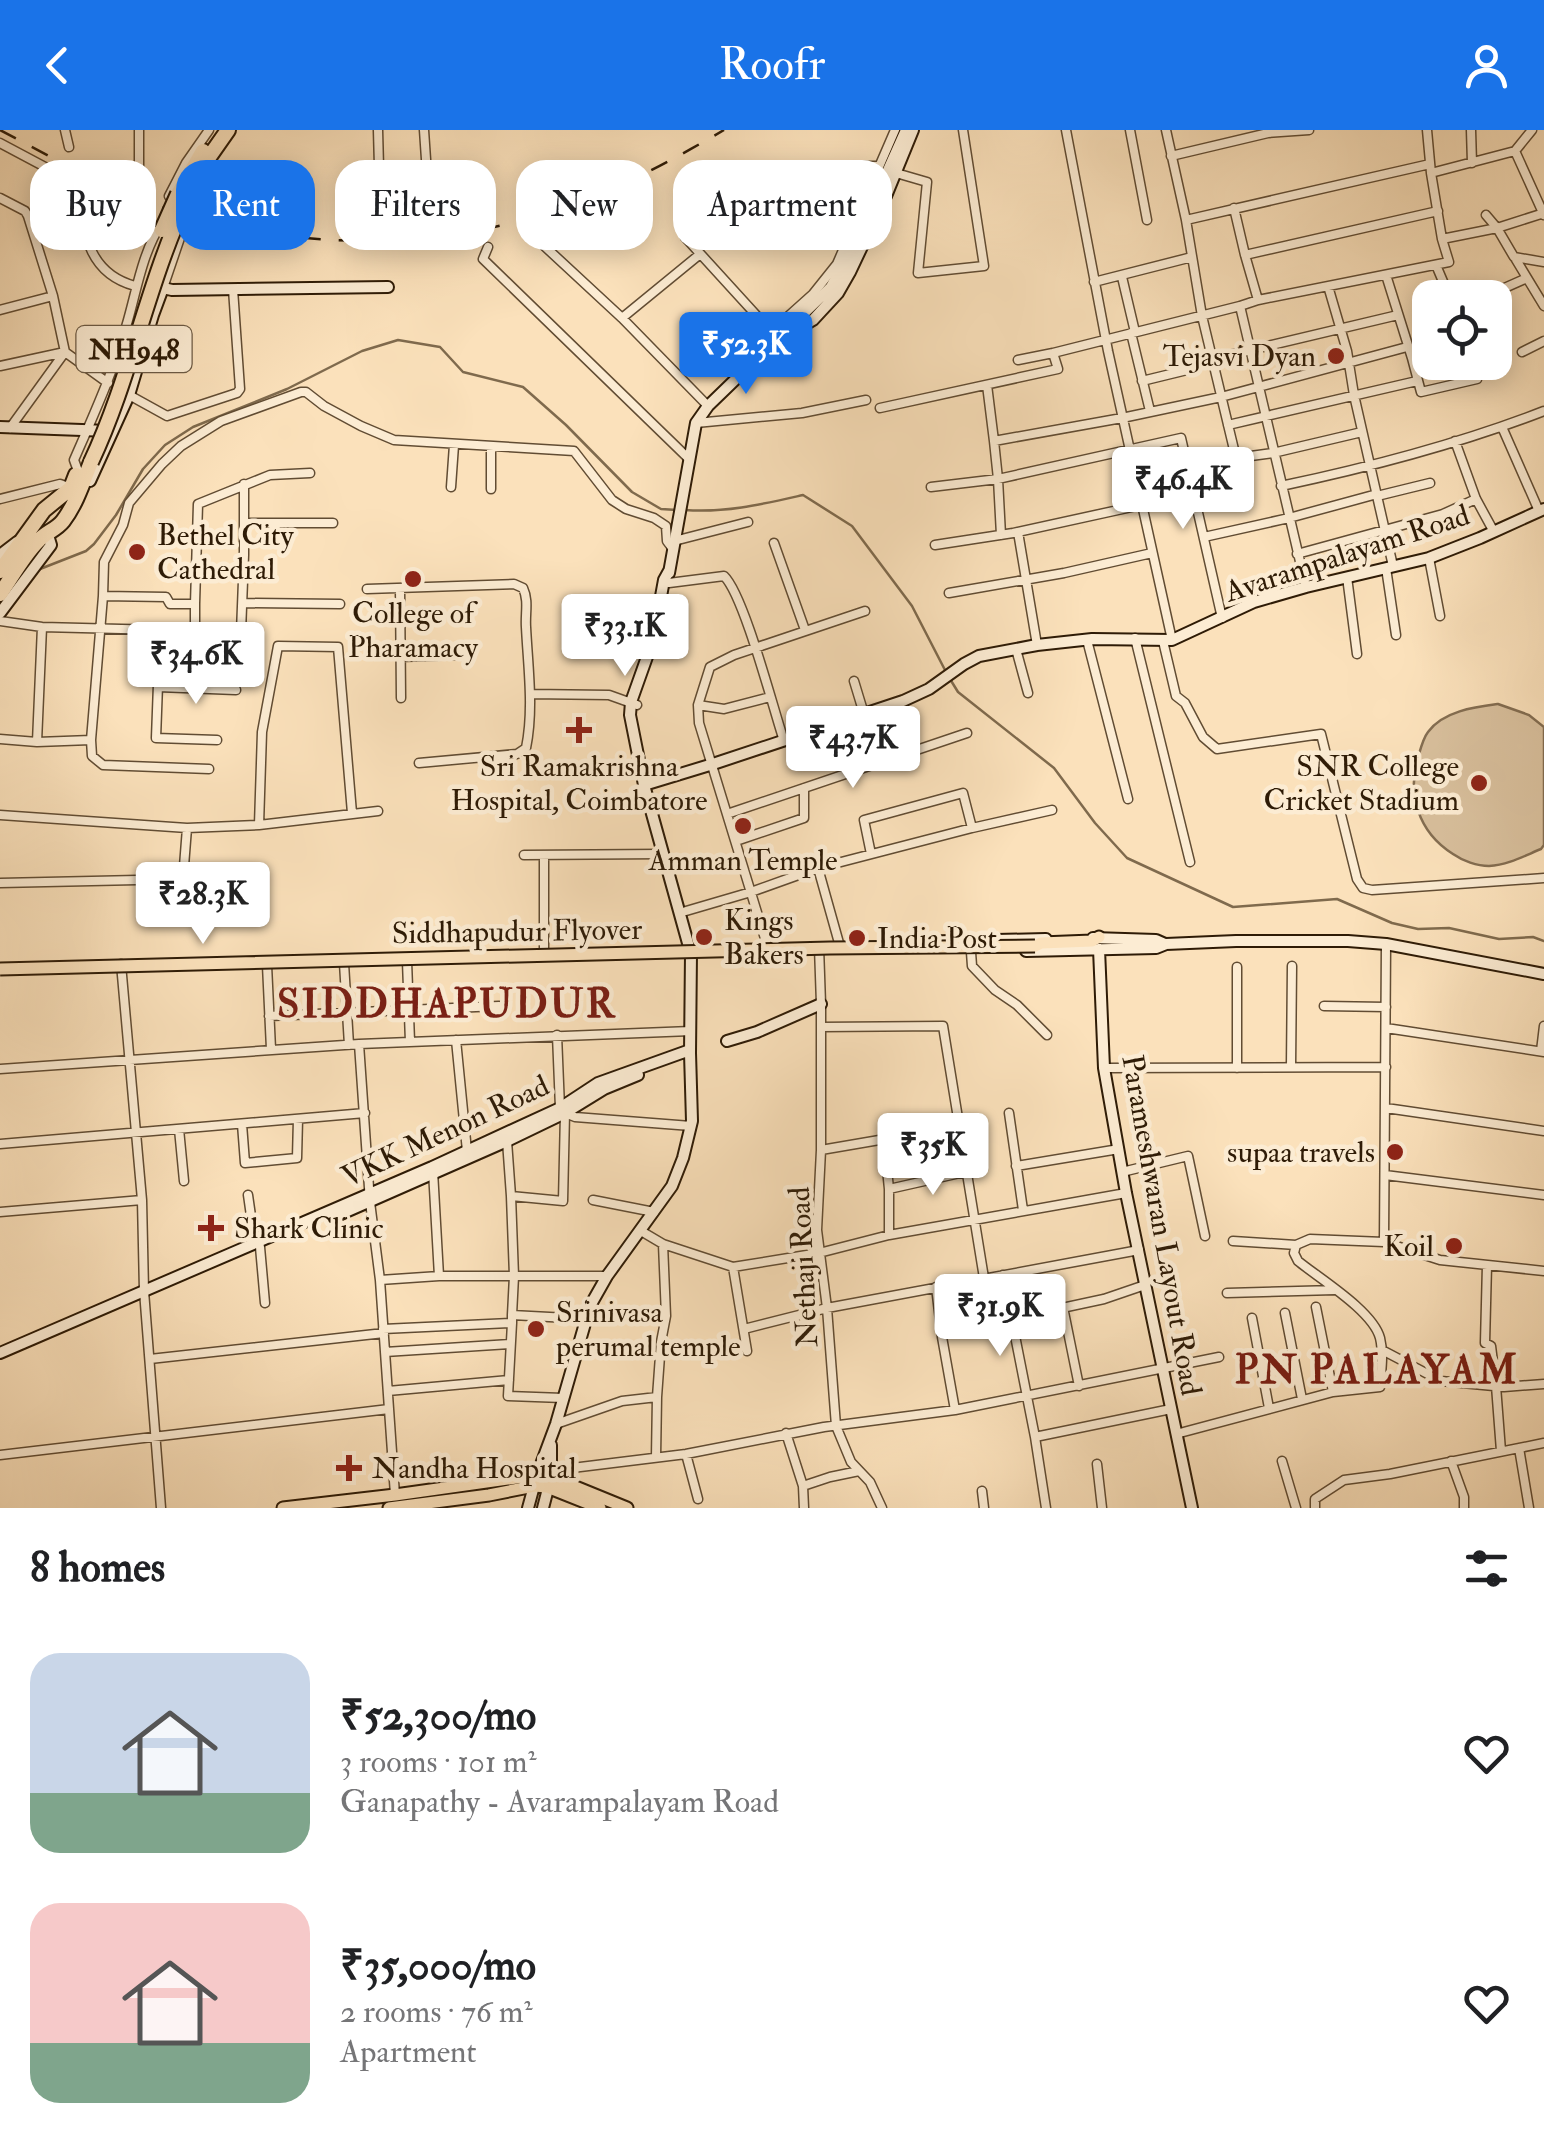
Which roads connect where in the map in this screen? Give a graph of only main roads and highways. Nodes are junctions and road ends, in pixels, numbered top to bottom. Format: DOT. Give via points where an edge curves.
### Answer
graph roads {
  1 [pos="217,130"];
  2 [pos="228,130"];
  3 [pos="85,464"];
  4 [pos="76,487"];
  5 [pos="50,506"];
  6 [pos="37,519"];
  7 [pos="55,527"];
  8 [pos="11,564"];
  9 [pos="0,594"];
  10 [pos="1099,943"];
  11 [pos="1062,944"];
  12 [pos="1081,950"];
  13 [pos="0,969"];
  14 [pos="542,1481"];
  15 [pos="283,1508"];
  16 [pos="389,1508"];
  17 [pos="600,1508"];
  18 [pos="627,1508"];
  1 -- 3 [label="highway, NH948, bridge" via="162,230"];
  2 -- 3 [label="highway, NH948, bridge" via="167,242 128,371"];
  3 -- 4 [label="highway, NH948"];
  4 -- 5 [label="highway, NH948"];
  4 -- 7 [label="highway, NH948"];
  5 -- 6 [label="highway, NH948"];
  5 -- 7 [label="highway" via="60,510"];
  6 -- 7 [label="highway"];
  6 -- 8 [label="highway, NH948" via="16,542"];
  7 -- 8 [label="highway, NH948"];
  8 -- 9 [label="highway, NH948"];
  10 -- 11 [label="main road, Siddhapudur Flyover"];
  11 -- 12 [label="main road, Siddhapudur Flyover"];
  11 -- 13 [label="main road, Siddhapudur Flyover, bridge"];
  14 -- 15 [label="main road"];
  14 -- 16 [label="main road"];
  14 -- 17 [label="main road"];
  14 -- 18 [label="main road"];
}
